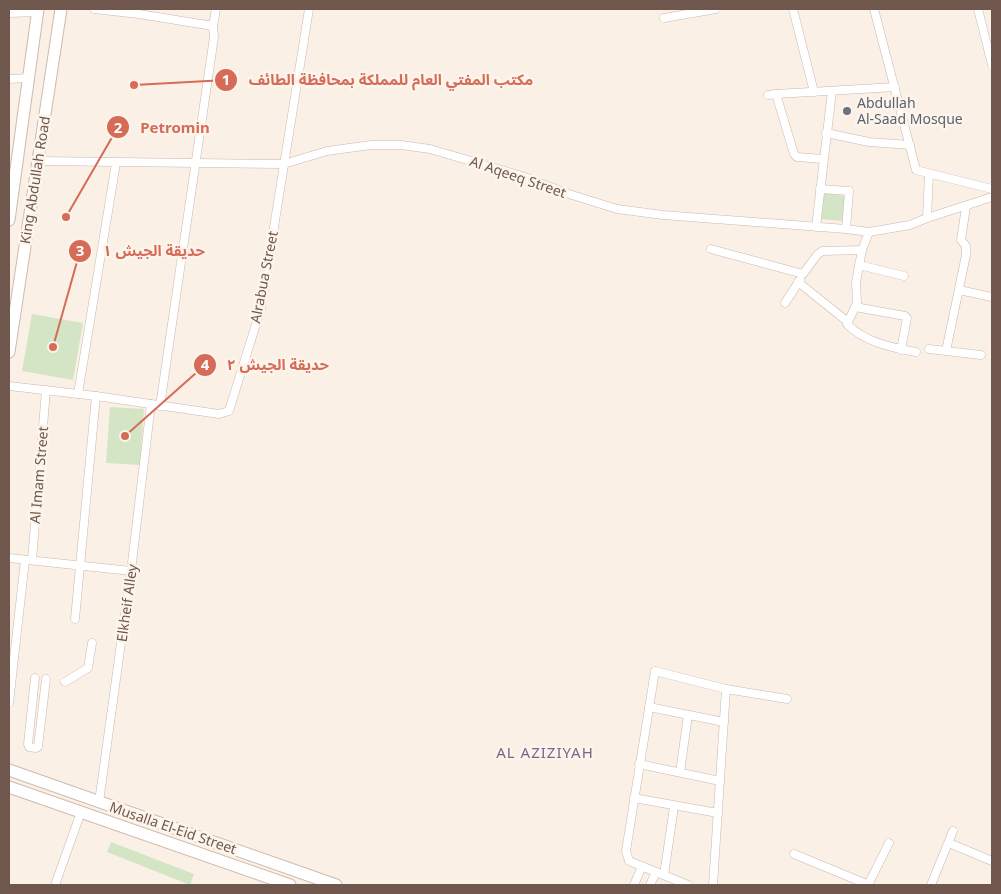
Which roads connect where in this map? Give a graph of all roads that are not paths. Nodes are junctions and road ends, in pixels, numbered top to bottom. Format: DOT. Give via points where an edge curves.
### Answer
graph roads {
  1 [pos="61,9"];
  2 [pos="94,9"];
  3 [pos="216,9"];
  4 [pos="309,9"];
  5 [pos="716,9"];
  6 [pos="793,9"];
  7 [pos="874,9"];
  8 [pos="978,9"];
  9 [pos="38,11"];
  10 [pos="139,11"];
  11 [pos="9,13"];
  12 [pos="664,18"];
  13 [pos="213,26"];
  14 [pos="990,46"];
  15 [pos="992,65"];
  16 [pos="29,78"];
  17 [pos="9,79"];
  18 [pos="895,87"];
  19 [pos="832,91"];
  20 [pos="814,92"];
  21 [pos="826,133"];
  22 [pos="910,145"];
  23 [pos="14,154"];
  24 [pos="823,159"];
  25 [pos="39,161"];
  26 [pos="116,163"];
  27 [pos="196,163"];
  28 [pos="284,164"];
  29 [pos="929,174"];
  30 [pos="820,189"];
  31 [pos="992,190"];
  32 [pos="992,197"];
  33 [pos="966,207"];
  34 [pos="927,218"];
  35 [pos="9,220"];
  36 [pos="816,227"];
  37 [pos="846,229"];
  38 [pos="869,232"];
  39 [pos="711,249"];
  40 [pos="862,250"];
  41 [pos="859,265"];
  42 [pos="803,274"];
  43 [pos="904,276"];
  44 [pos="798,282"];
  45 [pos="959,290"];
  46 [pos="992,297"];
  47 [pos="785,303"];
  48 [pos="855,307"];
  49 [pos="848,322"];
  50 [pos="929,349"];
  51 [pos="901,350"];
  52 [pos="9,352"];
  53 [pos="916,352"];
  54 [pos="946,352"];
  55 [pos="981,355"];
  56 [pos="9,386"];
  57 [pos="46,390"];
  58 [pos="78,394"];
  59 [pos="96,396"];
  60 [pos="151,404"];
  61 [pos="160,406"];
  62 [pos="9,558"];
  63 [pos="28,560"];
  64 [pos="81,566"];
  65 [pos="131,571"];
  66 [pos="75,618"];
  67 [pos="92,643"];
  68 [pos="35,678"];
  69 [pos="46,680"];
  70 [pos="65,682"];
  71 [pos="726,688"];
  72 [pos="787,699"];
  73 [pos="9,703"];
  74 [pos="649,707"];
  75 [pos="688,715"];
  76 [pos="724,722"];
  77 [pos="639,764"];
  78 [pos="11,772"];
  79 [pos="680,772"];
  80 [pos="720,781"];
  81 [pos="9,787"];
  82 [pos="634,798"];
  83 [pos="99,802"];
  84 [pos="674,807"];
  85 [pos="81,812"];
  86 [pos="718,813"];
  87 [pos="953,832"];
  88 [pos="949,842"];
  89 [pos="889,843"];
  90 [pos="794,854"];
  91 [pos="992,862"];
  92 [pos="642,866"];
  93 [pos="660,873"];
  94 [pos="54,885"];
  95 [pos="290,885"];
  96 [pos="336,885"];
  97 [pos="634,885"];
  98 [pos="650,885"];
  99 [pos="688,885"];
  100 [pos="714,885"];
  101 [pos="868,885"];
  102 [pos="931,885"];
  1 -- 25 [label="street, King Abdullah Road"];
  2 -- 10 [label="street"];
  3 -- 13 [label="street"];
  4 -- 28 [label="street, Alrabua Street"];
  5 -- 12 [label="street"];
  6 -- 20 [label="street"];
  7 -- 18 [label="street"];
  8 -- 14 [label="street"];
  9 -- 11 [label="street"];
  9 -- 16 [label="street, King Abdullah Road"];
  10 -- 13 [label="street"];
  13 -- 27 [label="street"];
  14 -- 15 [label="street"];
  16 -- 17 [label="street"];
  16 -- 23 [label="street, King Abdullah Road"];
  18 -- 19 [label="street"];
  18 -- 22 [label="street"];
  19 -- 20 [label="street"];
  19 -- 21 [label="street"];
  20 -- 24 [label="street" via="772,94 794,154"];
  21 -- 22 [label="street" via="868,142"];
  21 -- 24 [label="street"];
  22 -- 29 [label="street" via="916,170"];
  23 -- 35 [label="street, King Abdullah Road"];
  24 -- 30 [label="street"];
  25 -- 26 [label="street, Al Aqeeq Street"];
  25 -- 52 [label="street, King Abdullah Road"];
  26 -- 27 [label="street, Al Aqeeq Street"];
  26 -- 58 [label="street"];
  27 -- 28 [label="street, Al Aqeeq Street"];
  27 -- 61 [label="street"];
  28 -- 36 [label="street, Al Aqeeq Street" via="327,151 401,145 430,149 522,176 617,209 663,216"];
  28 -- 61 [label="street, Alrabua Street" via="261,308 229,411 219,414"];
  29 -- 31 [label="street"];
  29 -- 34 [label="street"];
  30 -- 36 [label="street"];
  30 -- 37 [label="street" via="849,191"];
  32 -- 33 [label="street, Al Aqeeq Street"];
  33 -- 34 [label="street, Al Aqeeq Street"];
  33 -- 45 [label="street" via="962,240 966,255"];
  34 -- 38 [label="street, Al Aqeeq Street" via="910,225"];
  36 -- 37 [label="street, Al Aqeeq Street"];
  37 -- 38 [label="street, Al Aqeeq Street"];
  38 -- 40 [label="street"];
  39 -- 42 [label="street"];
  40 -- 41 [label="street"];
  40 -- 42 [label="street" via="822,251"];
  41 -- 43 [label="street"];
  41 -- 48 [label="street"];
  42 -- 44 [label="street"];
  44 -- 47 [label="street"];
  44 -- 49 [label="street"];
  45 -- 46 [label="street"];
  45 -- 54 [label="street"];
  48 -- 49 [label="street"];
  48 -- 51 [label="street" via="905,316"];
  49 -- 51 [label="street" via="849,326 872,340"];
  50 -- 54 [label="street"];
  51 -- 53 [label="street"];
  54 -- 55 [label="street"];
  56 -- 57 [label="street, Alrabua Street"];
  57 -- 58 [label="street, Alrabua Street"];
  57 -- 63 [label="street, Al Imam Street"];
  58 -- 59 [label="street, Alrabua Street"];
  59 -- 60 [label="street, Alrabua Street"];
  59 -- 64 [label="street"];
  60 -- 61 [label="street, Alrabua Street"];
  60 -- 65 [label="street, Elkheif Alley"];
  62 -- 63 [label="street"];
  63 -- 64 [label="street"];
  63 -- 73 [label="street, Al Imam Street"];
  64 -- 65 [label="street"];
  64 -- 66 [label="street"];
  65 -- 83 [label="street, Elkheif Alley"];
  67 -- 70 [label="street" via="88,668"];
  68 -- 69 [label="street" via="28,747 38,747"];
  71 -- 72 [label="street"];
  71 -- 74 [label="street" via="655,671"];
  71 -- 76 [label="street"];
  74 -- 75 [label="street"];
  74 -- 77 [label="street"];
  75 -- 76 [label="street"];
  75 -- 79 [label="street"];
  76 -- 80 [label="street"];
  77 -- 79 [label="street"];
  77 -- 82 [label="street"];
  78 -- 83 [label="street, Musalla El-Eid Street"];
  79 -- 80 [label="street"];
  80 -- 86 [label="street"];
  81 -- 85 [label="street, Musalla El-Eid Street"];
  82 -- 84 [label="street"];
  82 -- 92 [label="street" via="626,851 629,861"];
  83 -- 96 [label="street, Musalla El-Eid Street"];
  84 -- 86 [label="street"];
  84 -- 93 [label="street"];
  85 -- 94 [label="street"];
  85 -- 95 [label="street, Musalla El-Eid Street"];
  86 -- 100 [label="street"];
  87 -- 88 [label="street"];
  88 -- 91 [label="street"];
  88 -- 102 [label="street"];
  89 -- 101 [label="street"];
  90 -- 101 [label="street"];
  92 -- 93 [label="street"];
  92 -- 97 [label="street"];
  93 -- 98 [label="street"];
  93 -- 99 [label="street"];
}
